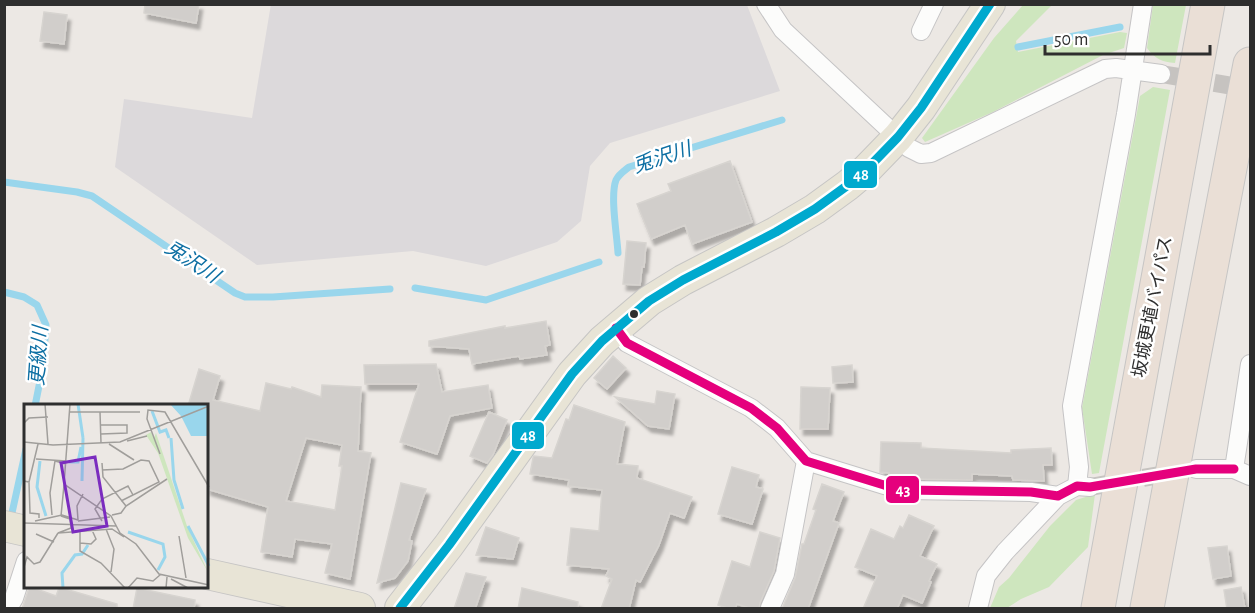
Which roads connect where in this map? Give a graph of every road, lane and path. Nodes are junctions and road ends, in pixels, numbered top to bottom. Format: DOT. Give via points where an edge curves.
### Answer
graph roads {
  1 [pos="766,4"];
  2 [pos="934,4"];
  3 [pos="990,4"];
  4 [pos="1143,4"];
  5 [pos="1208,4"];
  6 [pos="921,31"];
  7 [pos="1251,64"];
  8 [pos="1132,70"];
  9 [pos="1161,74"];
  10 [pos="898,137"];
  11 [pos="616,328"];
  12 [pos="1251,364"];
  13 [pos="806,461"];
  14 [pos="1196,469"];
  15 [pos="1242,472"];
  16 [pos="1058,496"];
  17 [pos="24,567"];
  18 [pos="208,574"];
  19 [pos="8,609"];
  20 [pos="360,609"];
  21 [pos="400,609"];
  22 [pos="770,609"];
  23 [pos="978,609"];
  24 [pos="1098,609"];
  25 [pos="1147,609"];
  1 -- 10 [label="street" via="783,30"];
  2 -- 6 [label="street"];
  3 -- 10 [label="main road" via="944,76"];
  4 -- 8 [label="street"];
  5 -- 24 [label="highway, 坂城更埴バイパス"];
  7 -- 25 [label="highway"];
  8 -- 9 [label="street"];
  8 -- 10 [label="street" via="1105,69 931,153 914,152"];
  8 -- 16 [label="street" via="1072,406 1083,487"];
  10 -- 11 [label="main road" via="867,169 815,209 683,280"];
  11 -- 13 [label="street" via="627,343 751,408 777,428"];
  11 -- 21 [label="main road" via="572,374"];
  12 -- 15 [label="street"];
  13 -- 16 [label="street" via="906,490"];
  13 -- 22 [label="street" via="785,574"];
  14 -- 15 [label="street"];
  16 -- 23 [label="street" via="986,576"];
  17 -- 19 [label="street"];
  18 -- 20 [label="main road"];
}
